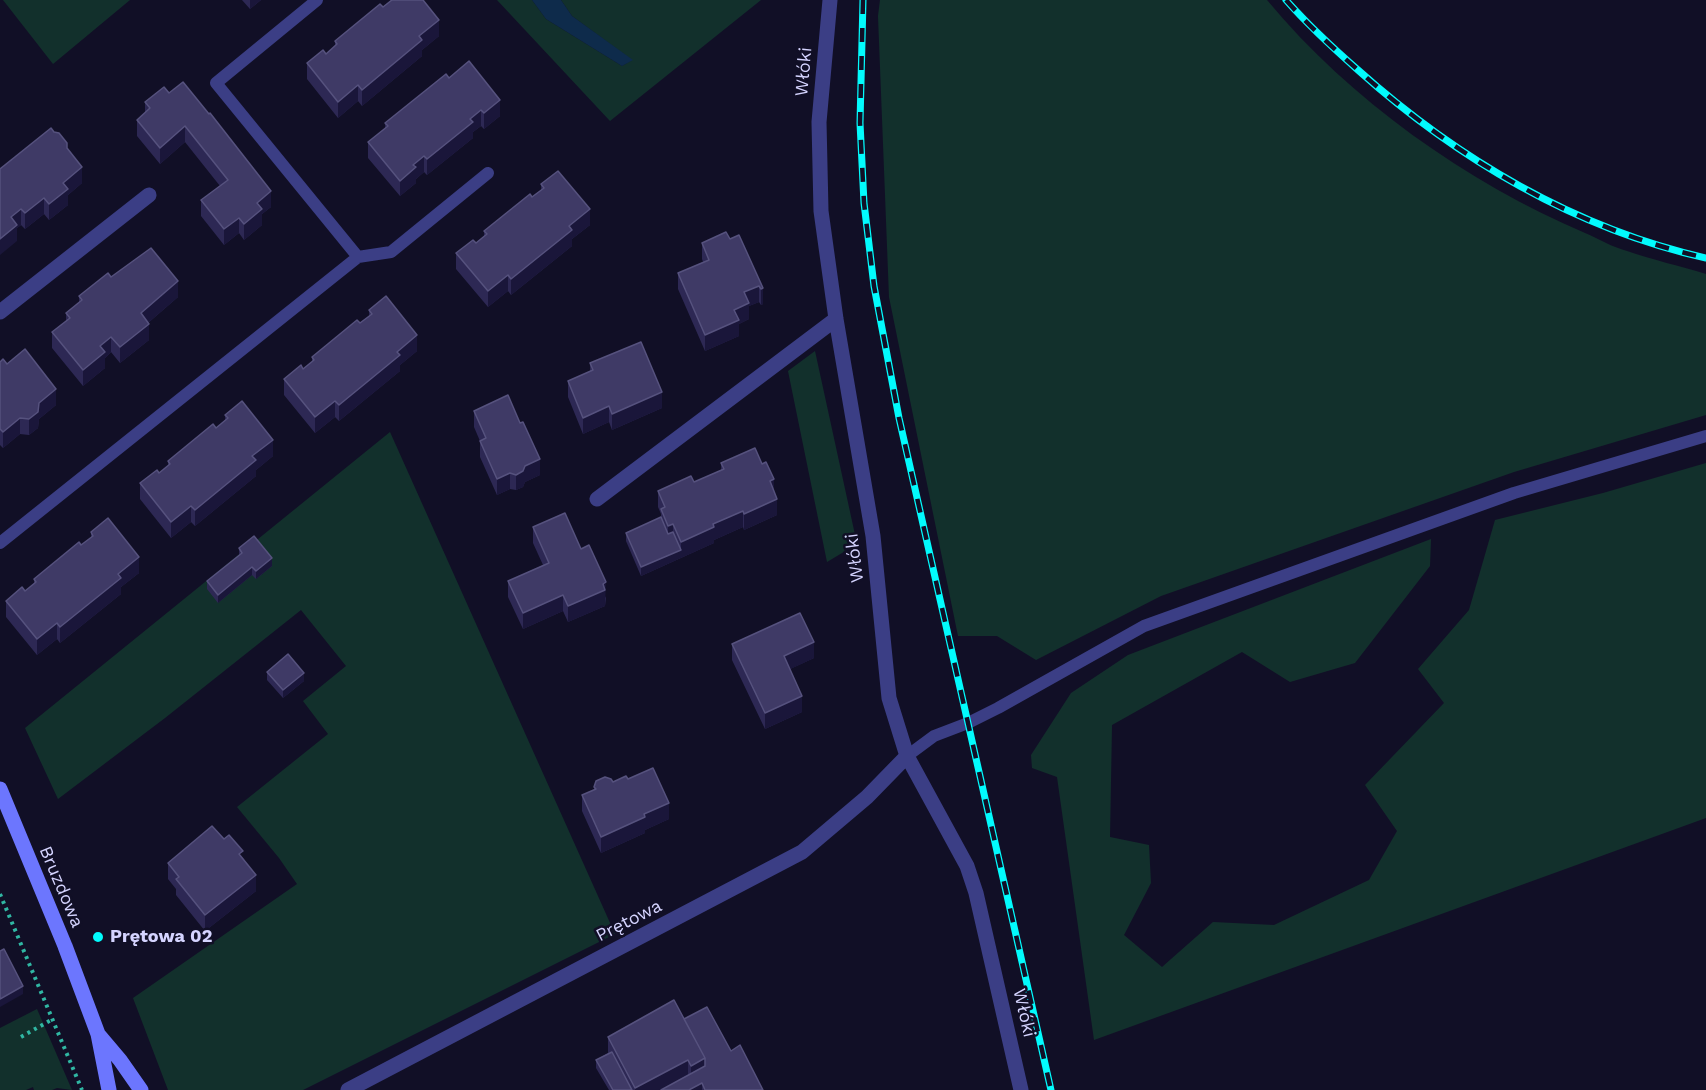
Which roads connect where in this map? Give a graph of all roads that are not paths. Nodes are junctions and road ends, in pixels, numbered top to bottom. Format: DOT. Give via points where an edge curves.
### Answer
graph roads {
  1 [pos="317,0"];
  2 [pos="830,0"];
  3 [pos="488,172"];
  4 [pos="149,195"];
  5 [pos="357,257"];
  6 [pos="0,312"];
  7 [pos="836,319"];
  8 [pos="1706,436"];
  9 [pos="597,499"];
  10 [pos="0,543"];
  11 [pos="907,756"];
  12 [pos="0,789"];
  13 [pos="98,1034"];
  14 [pos="109,1090"];
  15 [pos="141,1090"];
  16 [pos="348,1090"];
  17 [pos="1022,1090"];
  1 -- 5 [label="lane" via="216,83"];
  2 -- 7 [label="street, Włóki" via="819,163 821,211"];
  3 -- 5 [label="lane" via="391,252"];
  4 -- 6 [label="street"];
  5 -- 10 [label="lane"];
  7 -- 9 [label="street"];
  7 -- 11 [label="street, Włóki" via="873,536 889,698"];
  8 -- 11 [label="lane" via="1514,493 1144,626 998,708 934,736"];
  11 -- 16 [label="street, Prętowa" via="867,797 802,852"];
  11 -- 17 [label="street, Włóki" via="967,866"];
  12 -- 13 [label="street, Bruzdowa"];
  13 -- 14 [label="street, Bruzdowa"];
  13 -- 15 [label="street, Bruzdowa"];
}
